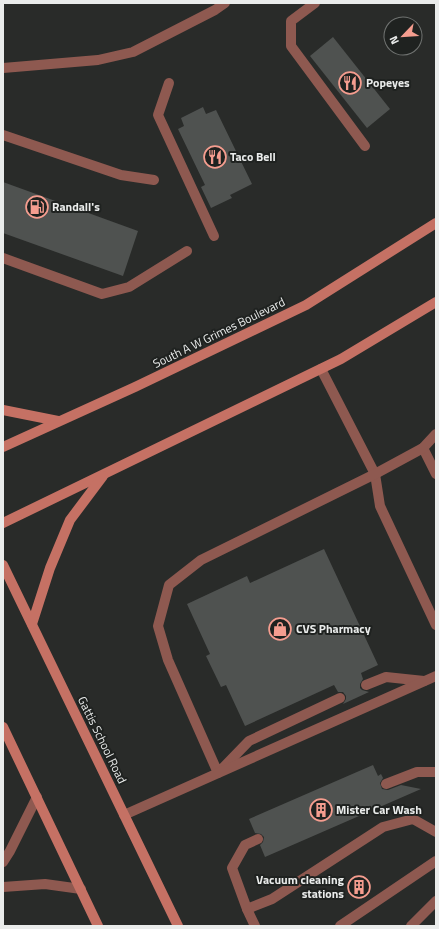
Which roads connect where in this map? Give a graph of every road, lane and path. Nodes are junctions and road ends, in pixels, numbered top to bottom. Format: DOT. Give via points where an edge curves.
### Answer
graph roads {
  1 [pos="226,3"];
  2 [pos="315,3"];
  3 [pos="3,68"];
  4 [pos="169,83"];
  5 [pos="3,135"];
  6 [pos="365,146"];
  7 [pos="154,180"];
  8 [pos="436,223"];
  9 [pos="214,236"];
  10 [pos="187,251"];
  11 [pos="3,258"];
  12 [pos="436,302"];
  13 [pos="321,368"];
  14 [pos="3,410"];
  15 [pos="58,421"];
  16 [pos="436,434"];
  17 [pos="3,447"];
  18 [pos="423,448"];
  19 [pos="105,474"];
  20 [pos="375,474"];
  21 [pos="436,474"];
  22 [pos="3,523"];
  23 [pos="3,565"];
  24 [pos="32,624"];
  25 [pos="436,625"];
  26 [pos="436,676"];
  27 [pos="425,681"];
  28 [pos="366,685"];
  29 [pos="340,698"];
  30 [pos="3,727"];
  31 [pos="436,772"];
  32 [pos="218,773"];
  33 [pos="386,784"];
  34 [pos="37,797"];
  35 [pos="124,815"];
  36 [pos="436,832"];
  37 [pos="258,839"];
  38 [pos="436,861"];
  39 [pos="3,862"];
  40 [pos="3,887"];
  41 [pos="81,889"];
  42 [pos="436,901"];
  43 [pos="247,909"];
  44 [pos="98,926"];
  45 [pos="178,926"];
  46 [pos="255,926"];
  47 [pos="340,926"];
  48 [pos="411,926"];
  1 -- 3 [label="lane" via="133,52 98,60"];
  2 -- 6 [label="lane" via="292,21 290,46"];
  4 -- 9 [label="lane" via="158,115"];
  5 -- 7 [label="lane" via="120,175"];
  8 -- 15 [label="main road, South A W Grimes Boulevard" via="306,305"];
  10 -- 11 [label="lane" via="129,287 102,294"];
  12 -- 13 [label="main road" via="341,359"];
  13 -- 19 [label="main road"];
  13 -- 20 [label="lane"];
  14 -- 15 [label="main road"];
  15 -- 17 [label="main road, South A W Grimes Boulevard"];
  16 -- 18 [label="lane"];
  18 -- 20 [label="lane"];
  18 -- 21 [label="lane"];
  19 -- 22 [label="main road"];
  19 -- 24 [label="main road" via="70,520 50,568"];
  20 -- 25 [label="lane" via="380,506"];
  20 -- 32 [label="lane" via="201,560 169,585 158,626 168,660"];
  23 -- 24 [label="main road, Gattis School Road"];
  24 -- 35 [label="main road, Gattis School Road"];
  26 -- 27 [label="lane"];
  27 -- 28 [label="lane" via="386,677"];
  27 -- 32 [label="lane"];
  29 -- 32 [label="lane" via="249,741"];
  30 -- 34 [label="main road"];
  31 -- 33 [label="lane" via="416,772"];
  32 -- 35 [label="lane"];
  34 -- 39 [label="lane"];
  34 -- 41 [label="main road"];
  35 -- 45 [label="main road, Gattis School Road"];
  36 -- 43 [label="lane" via="413,819 383,827 272,899"];
  37 -- 43 [label="lane" via="245,845 232,868"];
  38 -- 47 [label="lane"];
  40 -- 41 [label="lane" via="45,884"];
  41 -- 44 [label="main road"];
  42 -- 48 [label="lane"];
  43 -- 46 [label="lane"];
}
